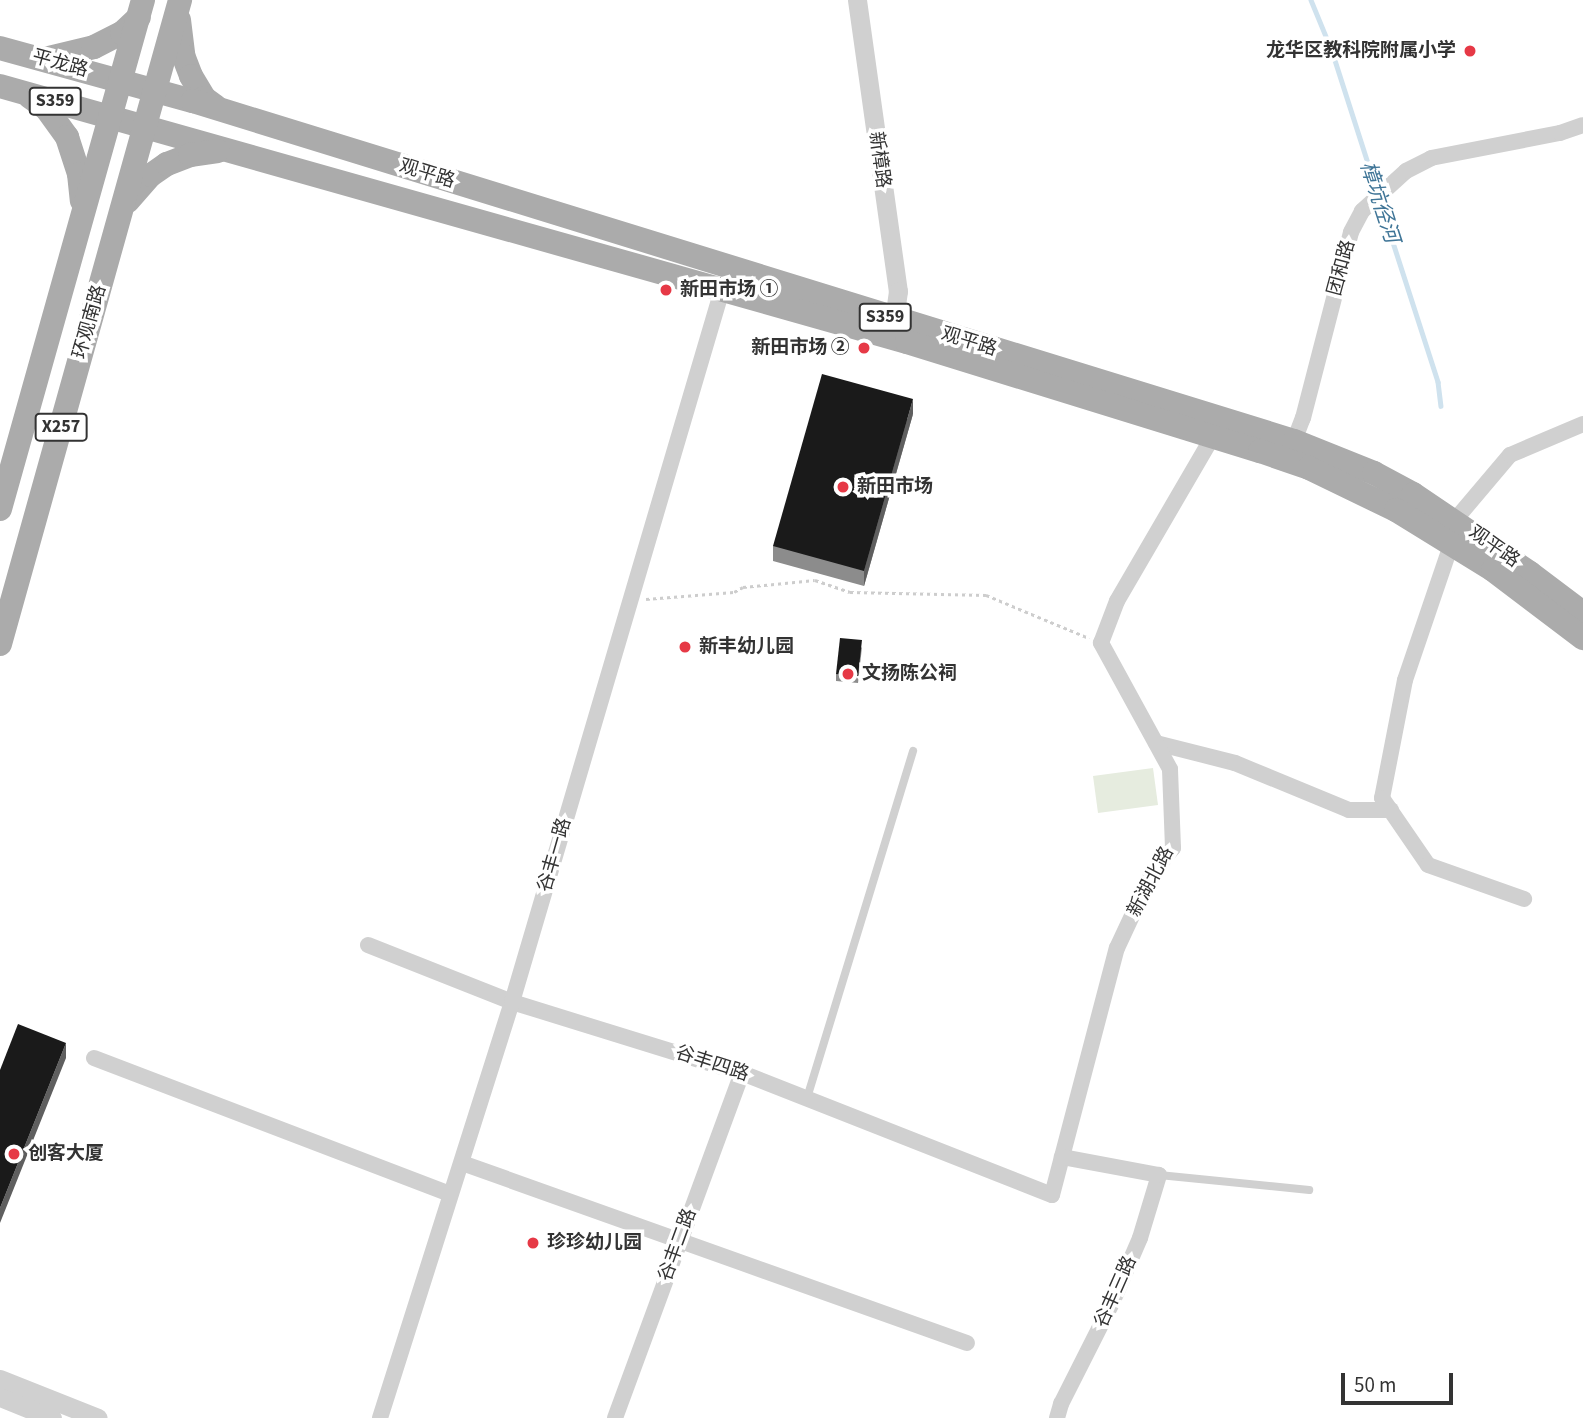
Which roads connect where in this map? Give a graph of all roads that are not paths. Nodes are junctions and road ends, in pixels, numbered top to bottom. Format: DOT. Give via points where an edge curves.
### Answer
graph roads {
  1 [pos="180,0"];
  2 [pos="857,0"];
  3 [pos="141,8"];
  4 [pos="0,48"];
  5 [pos="39,58"];
  6 [pos="121,80"];
  7 [pos="9,88"];
  8 [pos="154,90"];
  9 [pos="218,108"];
  10 [pos="110,116"];
  11 [pos="1583,125"];
  12 [pos="145,126"];
  13 [pos="236,152"];
  14 [pos="122,211"];
  15 [pos="82,216"];
  16 [pos="722,290"];
  17 [pos="894,320"];
  18 [pos="1583,424"];
  19 [pos="1213,436"];
  20 [pos="1294,441"];
  21 [pos="1,504"];
  22 [pos="1453,531"];
  23 [pos="1582,630"];
  24 [pos="0,644"];
  25 [pos="1156,743"];
  26 [pos="913,751"];
  27 [pos="1391,810"];
  28 [pos="1524,899"];
  29 [pos="368,945"];
  30 [pos="512,1002"];
  31 [pos="94,1058"];
  32 [pos="742,1073"];
  33 [pos="807,1098"];
  34 [pos="1062,1157"];
  35 [pos="462,1163"];
  36 [pos="1159,1175"];
  37 [pos="1310,1190"];
  38 [pos="450,1194"];
  39 [pos="1052,1195"];
  40 [pos="680,1241"];
  41 [pos="967,1343"];
  42 [pos="0,1379"];
  43 [pos="0,1397"];
  44 [pos="1059,1411"];
  45 [pos="52,1418"];
  46 [pos="98,1418"];
  47 [pos="380,1418"];
  48 [pos="615,1418"];
  49 [pos="1049,1418"];
  1 -- 8 [label="main road, 环观南路 / X257"];
  1 -- 9 [label="main road" via="180,37 191,76 204,98"];
  2 -- 17 [label="street, 新樟路" via="898,291"];
  3 -- 5 [label="main road" via="122,33 94,47 67,56"];
  3 -- 6 [label="main road, 环观南路 / X257"];
  4 -- 5 [label="main road, 平龙路 / S359"];
  5 -- 6 [label="main road, 平龙路 / S359"];
  6 -- 8 [label="main road, 观平路 / S359"];
  6 -- 10 [label="main road, 环观南路 / X257"];
  7 -- 10 [label="main road, 平龙路 / S359"];
  7 -- 15 [label="main road" via="46,108 66,137 79,174"];
  8 -- 9 [label="main road, 观平路 / S359"];
  8 -- 12 [label="main road, 环观南路 / X257"];
  9 -- 17 [label="main road, 观平路 / S359"];
  10 -- 12 [label="main road, 平龙路 / S359"];
  10 -- 15 [label="main road, 环观南路 / X257"];
  11 -- 20 [label="street, 团和路" via="1431,158 1406,171 1362,211 1351,232"];
  12 -- 13 [label="main road, 观平路 / S359"];
  12 -- 14 [label="main road, 环观南路 / X257"];
  13 -- 14 [label="main road" via="210,151 167,163 136,189"];
  13 -- 16 [label="main road, 观平路 / S359"];
  14 -- 24 [label="main road, 环观南路 / X257"];
  15 -- 21 [label="main road, 环观南路 / X257"];
  16 -- 19 [label="main road, 观平路 / S359"];
  16 -- 30 [label="street, 谷丰一路"];
  17 -- 20 [label="main road, 观平路 / S359"];
  18 -- 22 [label="street" via="1510,455"];
  19 -- 22 [label="main road, 观平路 / S359" via="1309,468 1396,510"];
  19 -- 25 [label="street, 新湖北路" via="1117,601 1101,643"];
  20 -- 22 [label="main road, 观平路 / S359" via="1374,473"];
  22 -- 23 [label="main road, 观平路 / S359"];
  22 -- 27 [label="street" via="1405,680 1382,798"];
  25 -- 27 [label="street" via="1235,763 1349,810"];
  25 -- 34 [label="street, 新湖北路" via="1170,769 1173,848 1152,875 1117,948"];
  26 -- 33 [label="lane"];
  27 -- 28 [label="street" via="1428,865"];
  29 -- 30 [label="street, 谷丰四路"];
  30 -- 32 [label="street, 谷丰四路"];
  30 -- 35 [label="street, 谷丰一路"];
  31 -- 38 [label="street"];
  32 -- 33 [label="street, 谷丰四路"];
  32 -- 40 [label="street, 谷丰二路"];
  33 -- 39 [label="street, 谷丰四路"];
  34 -- 36 [label="street"];
  34 -- 39 [label="street, 新湖北路"];
  35 -- 38 [label="street, 谷丰一路"];
  35 -- 40 [label="street"];
  36 -- 37 [label="lane"];
  36 -- 44 [label="street, 谷丰三路" via="1140,1238"];
  38 -- 47 [label="street, 谷丰一路"];
  40 -- 41 [label="street"];
  40 -- 48 [label="street, 谷丰二路"];
  42 -- 46 [label="street"];
  43 -- 45 [label="street"];
  44 -- 49 [label="street, 谷丰三路"];
}
